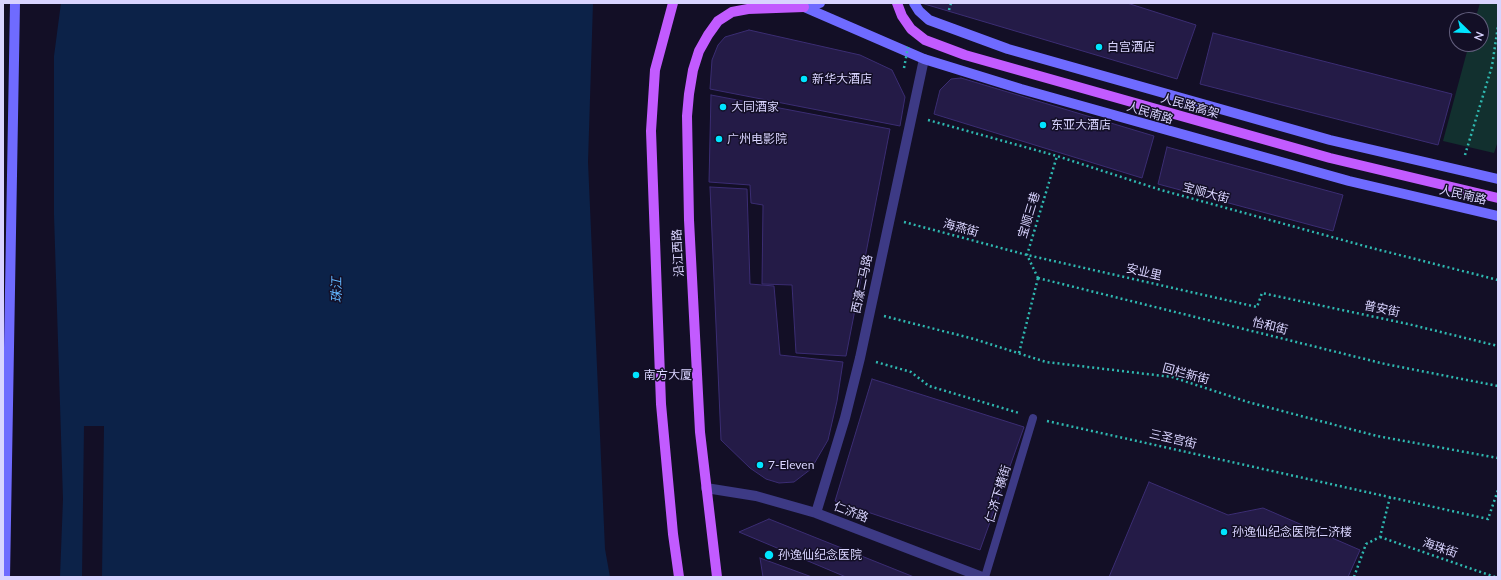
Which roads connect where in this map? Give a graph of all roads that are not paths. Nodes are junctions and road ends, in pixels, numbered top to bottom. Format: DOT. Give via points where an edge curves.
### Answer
graph roads {
  1 [pos="15,3"];
  2 [pos="674,3"];
  3 [pos="820,3"];
  4 [pos="897,3"];
  5 [pos="914,3"];
  6 [pos="799,5"];
  7 [pos="924,59"];
  8 [pos="1498,179"];
  9 [pos="1498,198"];
  10 [pos="1498,216"];
  11 [pos="1033,418"];
  12 [pos="706,488"];
  13 [pos="816,513"];
  14 [pos="5,577"];
  15 [pos="679,577"];
  16 [pos="717,577"];
  17 [pos="984,577"];
  1 -- 14 [label="main road"];
  2 -- 15 [label="main road, 沿江西路" via="655,70 651,131 661,404"];
  3 -- 6 [label="main road"];
  4 -- 9 [label="main road, 人民路高架, bridge" via="902,16 925,40 965,54 1330,158"];
  5 -- 8 [label="main road, 人民南路" via="929,20 1008,49 1330,140"];
  6 -- 7 [label="main road, 人民南路"];
  6 -- 12 [label="main road, 沿江西路" via="732,12 718,21 708,35 693,70 687,116 688,178 700,432"];
  7 -- 10 [label="main road, 人民南路" via="1349,182"];
  7 -- 13 [label="street, 西濠二马路" via="860,358"];
  11 -- 17 [label="lane, 仁济下横街"];
  12 -- 13 [label="street, 仁济路" via="756,496"];
  12 -- 16 [label="main road, 沿江西路"];
  13 -- 17 [label="street, 仁济路"];
}
